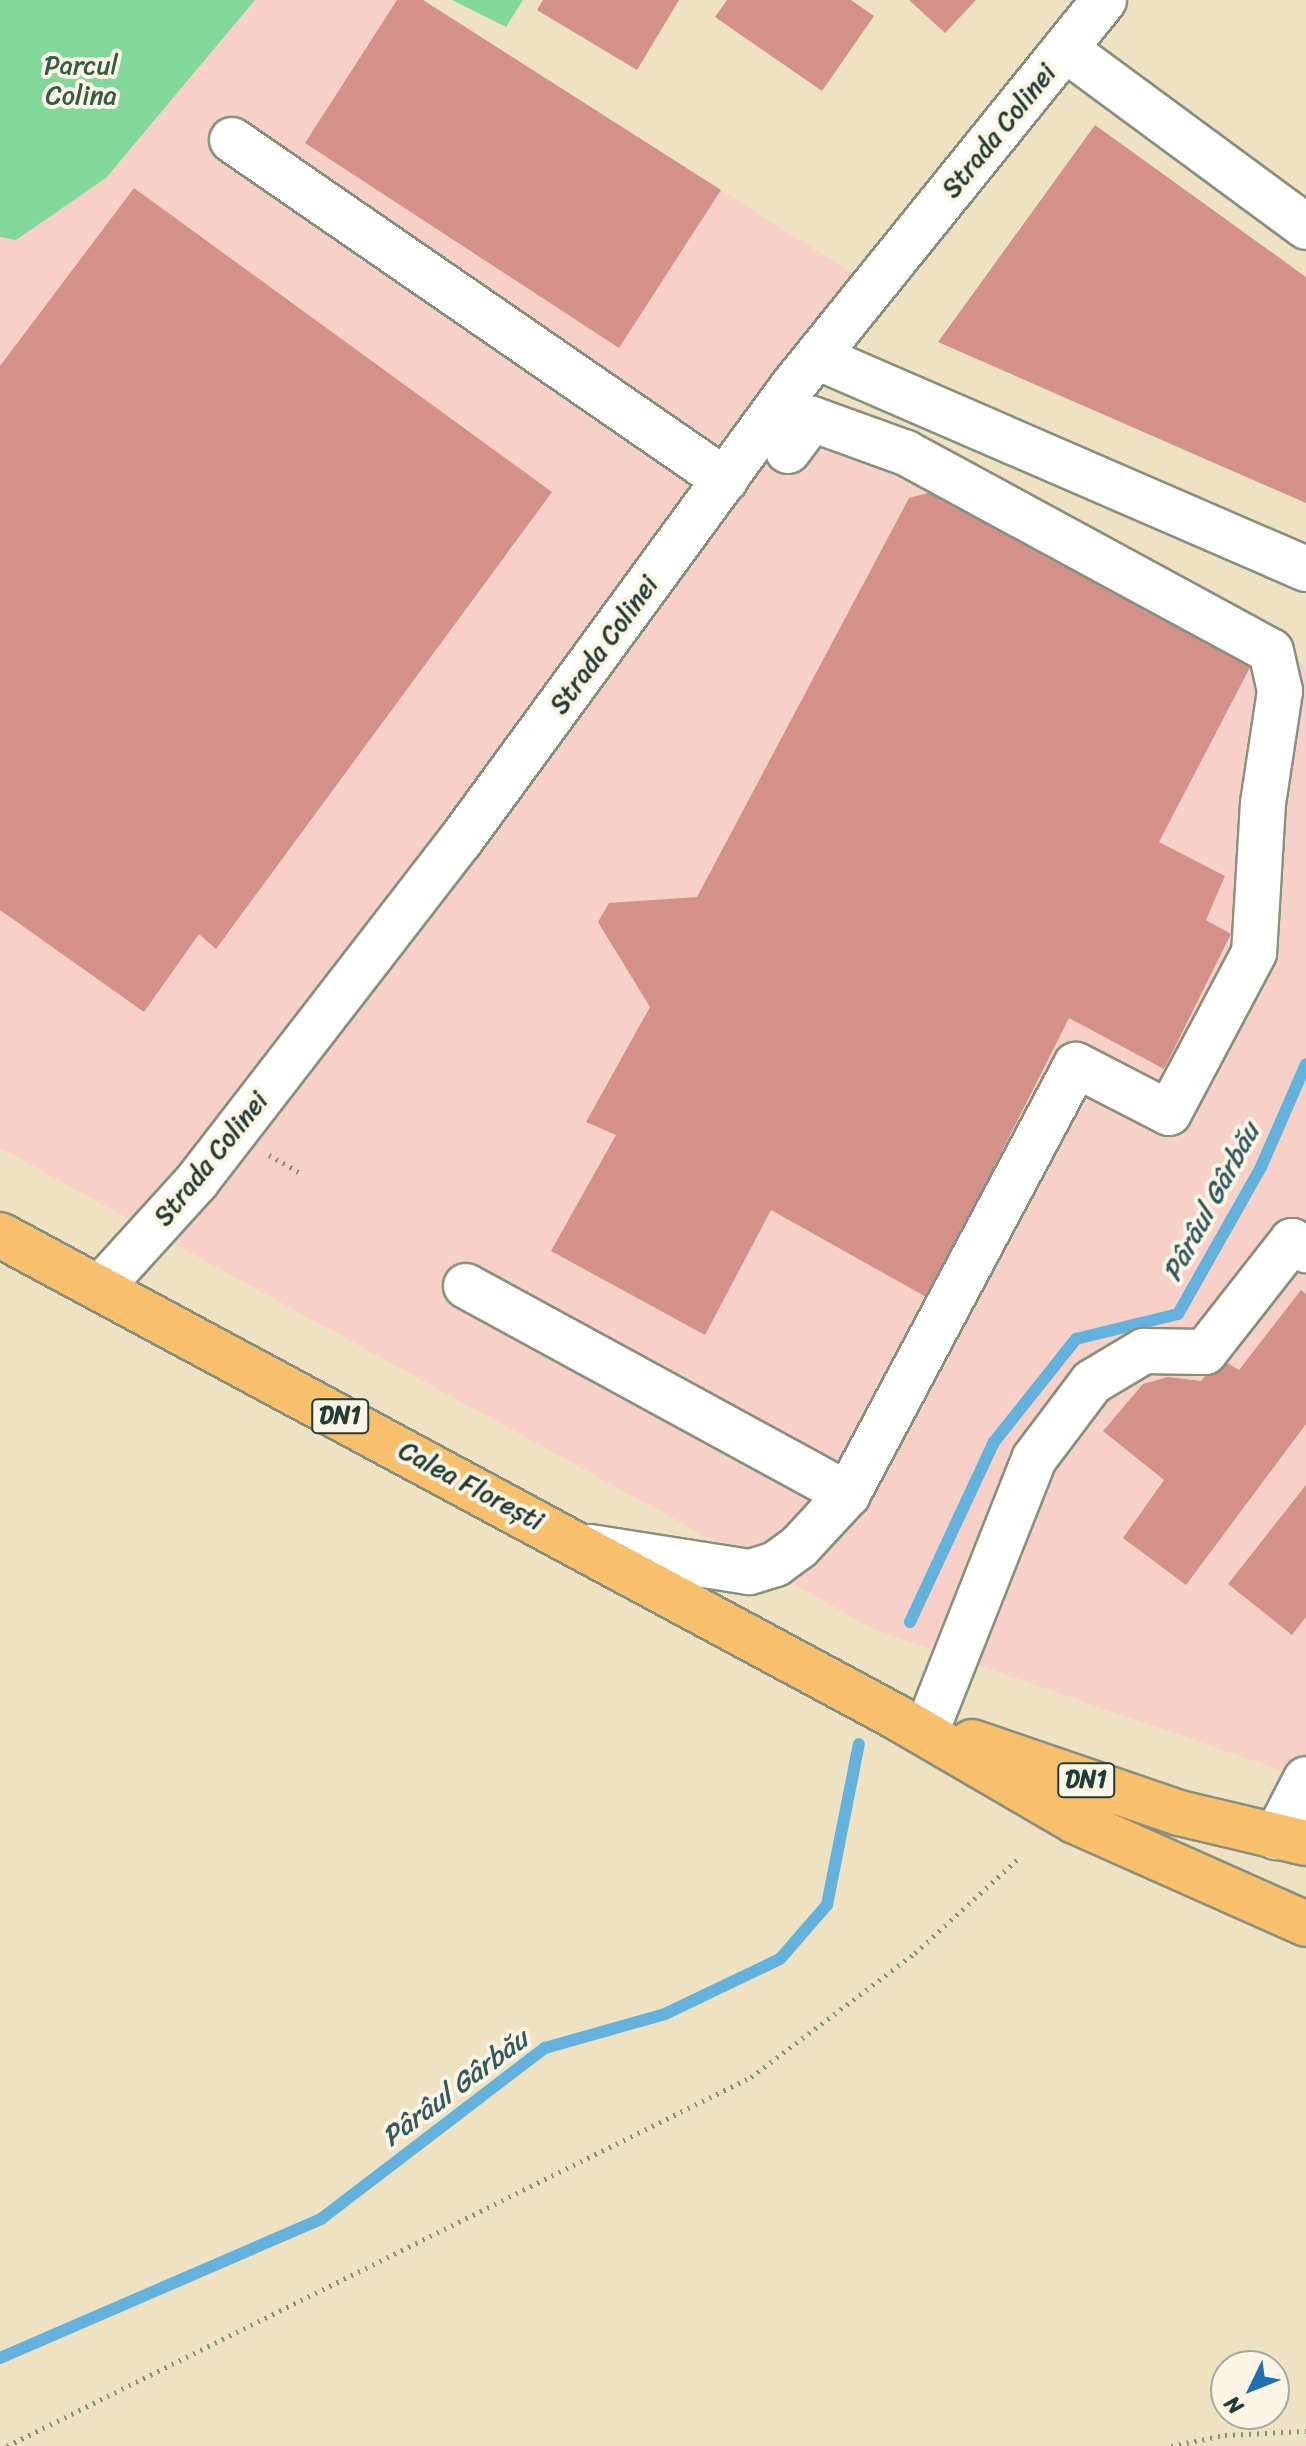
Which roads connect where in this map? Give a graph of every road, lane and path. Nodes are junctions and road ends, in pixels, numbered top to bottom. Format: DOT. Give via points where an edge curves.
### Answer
graph roads {
  1 [pos="1104,0"];
  2 [pos="1065,49"];
  3 [pos="232,140"];
  4 [pos="1306,227"];
  5 [pos="817,357"];
  6 [pos="788,451"];
  7 [pos="725,480"];
  8 [pos="1306,569"];
  9 [pos="0,1235"];
  10 [pos="1306,1250"];
  11 [pos="466,1286"];
  12 [pos="101,1287"];
  13 [pos="848,1494"];
  14 [pos="579,1545"];
  15 [pos="904,1719"];
  16 [pos="1306,1779"];
  17 [pos="1291,1840"];
  18 [pos="1017,1860"];
  19 [pos="1242,1897"];
  20 [pos="1306,1910"];
  21 [pos="1306,1924"];
  22 [pos="1306,2431"];
  23 [pos="7,2446"];
  24 [pos="1171,2446"];
  1 -- 2 [label="street, Strada Colinei"];
  2 -- 4 [label="street"];
  2 -- 5 [label="street, Strada Colinei"];
  3 -- 7 [label="street"];
  5 -- 7 [label="street, Strada Colinei"];
  5 -- 8 [label="street"];
  6 -- 13 [label="street" via="812,419 906,453 1271,651 1280,691 1263,803 1254,953 1169,1113 1076,1065"];
  7 -- 12 [label="street, Strada Colinei" via="441,866 197,1181"];
  9 -- 12 [label="main road, Calea Florești / DN1"];
  10 -- 15 [label="street" via="1292,1241 1205,1352 1144,1351 1092,1382 1034,1459"];
  11 -- 13 [label="street"];
  12 -- 14 [label="main road, Calea Florești / DN1"];
  13 -- 14 [label="street" via="799,1547 776,1564 749,1572"];
  14 -- 15 [label="main road, Calea Florești / DN1"];
  15 -- 17 [label="main road, DN1" via="1179,1813"];
  15 -- 19 [label="main road, DN1" via="1075,1821"];
  16 -- 17 [label="street"];
  18 -- 23 [label="path" via="915,1953 751,2077"];
  19 -- 20 [label="street"];
  19 -- 21 [label="main road, DN1"];
  22 -- 24 [label="path" via="1225,2435"];
}
